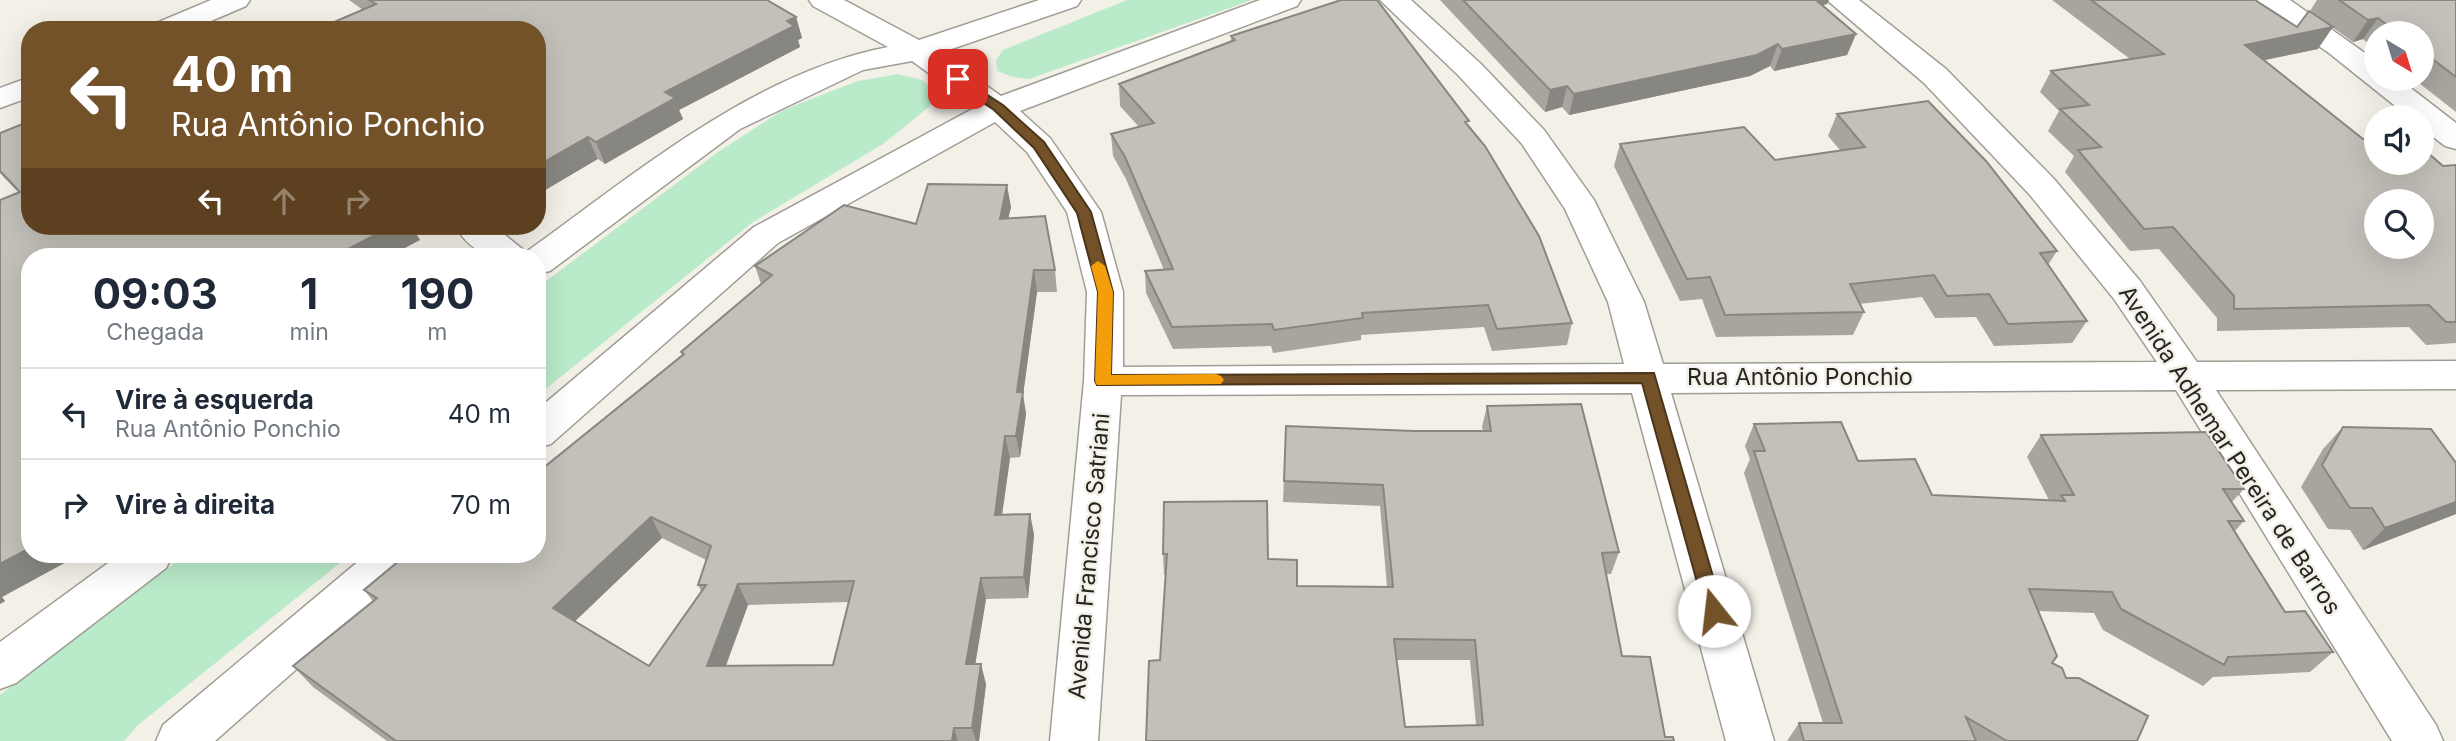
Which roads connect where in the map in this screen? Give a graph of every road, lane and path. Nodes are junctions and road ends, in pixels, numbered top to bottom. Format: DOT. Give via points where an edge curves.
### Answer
graph roads {
  1 [pos="236,0"];
  2 [pos="823,0"];
  3 [pos="1067,0"];
  4 [pos="1287,0"];
  5 [pos="1394,0"];
  6 [pos="1841,0"];
  7 [pos="2271,0"];
  8 [pos="209,11"];
  9 [pos="185,21"];
  10 [pos="221,21"];
  11 [pos="917,51"];
  12 [pos="2364,66"];
  13 [pos="21,90"];
  14 [pos="2396,91"];
  15 [pos="0,99"];
  16 [pos="999,108"];
  17 [pos="2456,139"];
  18 [pos="483,235"];
  19 [pos="500,248"];
  20 [pos="546,255"];
  21 [pos="2186,375"];
  22 [pos="2456,375"];
  23 [pos="1649,377"];
  24 [pos="1103,381"];
  25 [pos="546,425"];
  26 [pos="140,563"];
  27 [pos="387,563"];
  28 [pos="47,633"];
  29 [pos="0,653"];
  30 [pos="0,669"];
  31 [pos="180,741"];
  32 [pos="1074,741"];
  33 [pos="1750,741"];
  34 [pos="2419,741"];
  1 -- 8 [label="street"];
  2 -- 11 [label="street, Avenida Francisco Satriani"];
  3 -- 11 [label="street"];
  4 -- 16 [label="street"];
  5 -- 23 [label="street" via="1533,137 1575,198 1626,302"];
  6 -- 21 [label="street, Avenida Adhemar Pereira de Barros" via="1935,76 2042,187 2127,290"];
  7 -- 12 [label="street"];
  8 -- 9 [label="street"];
  8 -- 10 [label="street"];
  11 -- 16 [label="street, Avenida Francisco Satriani"];
  11 -- 20 [label="street" via="854,63 729,122"];
  13 -- 15 [label="street"];
  14 -- 17 [label="street"];
  16 -- 24 [label="street, Avenida Francisco Satriani" via="1039,145 1084,212 1105,292"];
  16 -- 25 [label="street" via="766,235"];
  18 -- 19 [label="street"];
  21 -- 22 [label="street, Rua Antônio Ponchio"];
  21 -- 23 [label="street, Rua Antônio Ponchio"];
  21 -- 34 [label="street, Avenida Adhemar Pereira de Barros"];
  23 -- 24 [label="street, Rua Antônio Ponchio"];
  23 -- 33 [label="street"];
  24 -- 32 [label="street, Avenida Francisco Satriani"];
  26 -- 28 [label="street"];
  27 -- 31 [label="street"];
  28 -- 29 [label="street"];
  28 -- 30 [label="street"];
}
